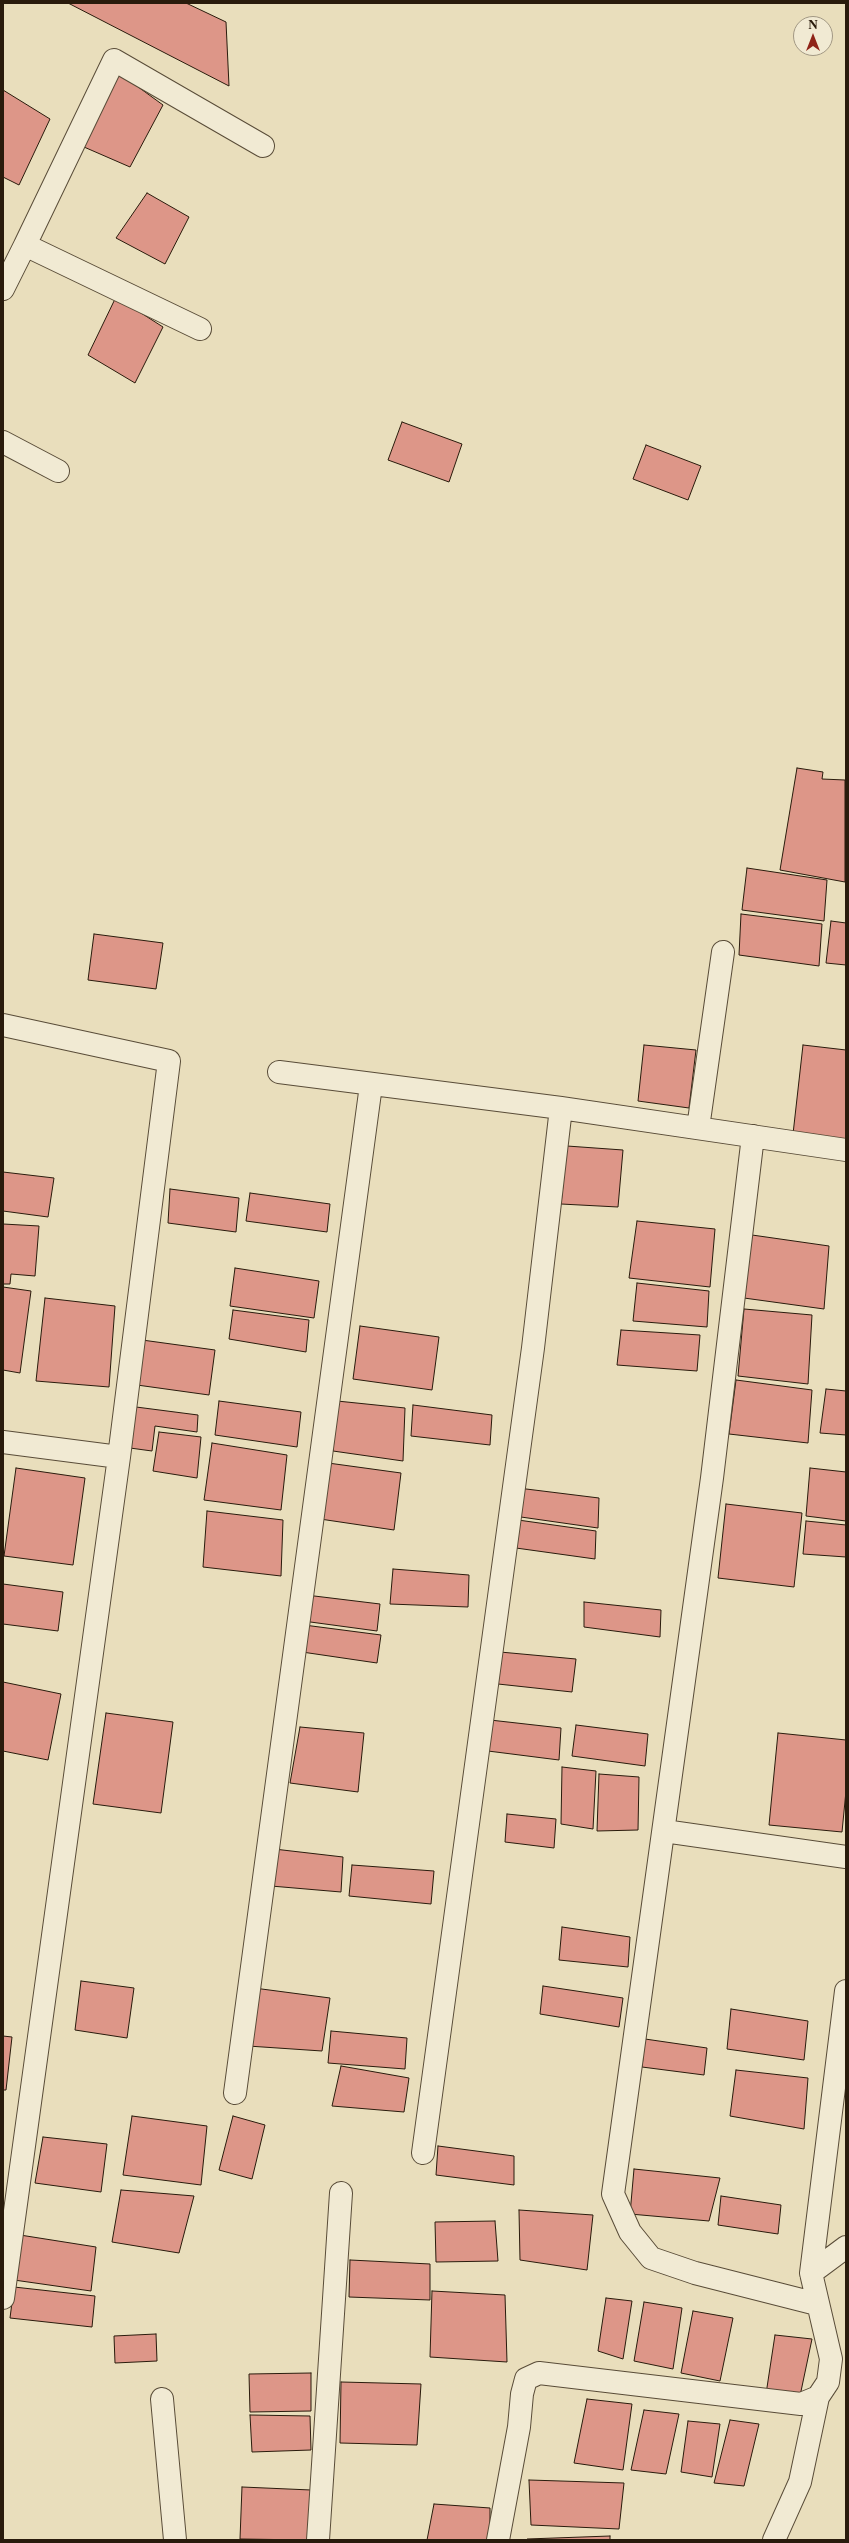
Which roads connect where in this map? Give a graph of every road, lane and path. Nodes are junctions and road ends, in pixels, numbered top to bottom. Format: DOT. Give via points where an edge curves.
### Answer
graph roads {
  1 [pos="263,146"];
  2 [pos="25,245"];
  3 [pos="3,288"];
  4 [pos="200,329"];
  5 [pos="3,442"];
  6 [pos="58,471"];
  7 [pos="723,952"];
  8 [pos="3,1025"];
  9 [pos="279,1072"];
  10 [pos="371,1085"];
  11 [pos="561,1108"];
  12 [pos="698,1128"];
  13 [pos="753,1136"];
  14 [pos="846,1150"];
  15 [pos="3,1442"];
  16 [pos="119,1457"];
  17 [pos="664,1831"];
  18 [pos="846,1857"];
  19 [pos="846,1991"];
  20 [pos="235,2093"];
  21 [pos="423,2153"];
  22 [pos="341,2193"];
  23 [pos="846,2247"];
  24 [pos="811,2273"];
  25 [pos="3,2298"];
  26 [pos="817,2304"];
  27 [pos="818,2397"];
  28 [pos="162,2399"];
  29 [pos="175,2540"];
  30 [pos="318,2540"];
  31 [pos="498,2540"];
  32 [pos="774,2540"];
  1 -- 2 [label="street" via="114,60"];
  2 -- 3 [label="street"];
  2 -- 4 [label="street"];
  5 -- 6 [label="street"];
  7 -- 12 [label="street"];
  8 -- 16 [label="street" via="169,1062"];
  9 -- 10 [label="street"];
  10 -- 11 [label="street"];
  10 -- 20 [label="street"];
  11 -- 12 [label="street"];
  11 -- 21 [label="street" via="533,1348"];
  12 -- 13 [label="street"];
  13 -- 14 [label="street"];
  13 -- 17 [label="street" via="713,1470"];
  15 -- 16 [label="street"];
  16 -- 25 [label="street"];
  17 -- 18 [label="street"];
  17 -- 26 [label="street" via="612,2194 630,2232 651,2258 694,2273"];
  19 -- 24 [label="street"];
  22 -- 30 [label="street"];
  23 -- 24 [label="street"];
  24 -- 26 [label="street"];
  26 -- 27 [label="street" via="831,2359 828,2382"];
  27 -- 31 [label="street" via="801,2404 539,2373 526,2379 522,2394 519,2426"];
  27 -- 32 [label="street" via="800,2482"];
  28 -- 29 [label="street"];
}
